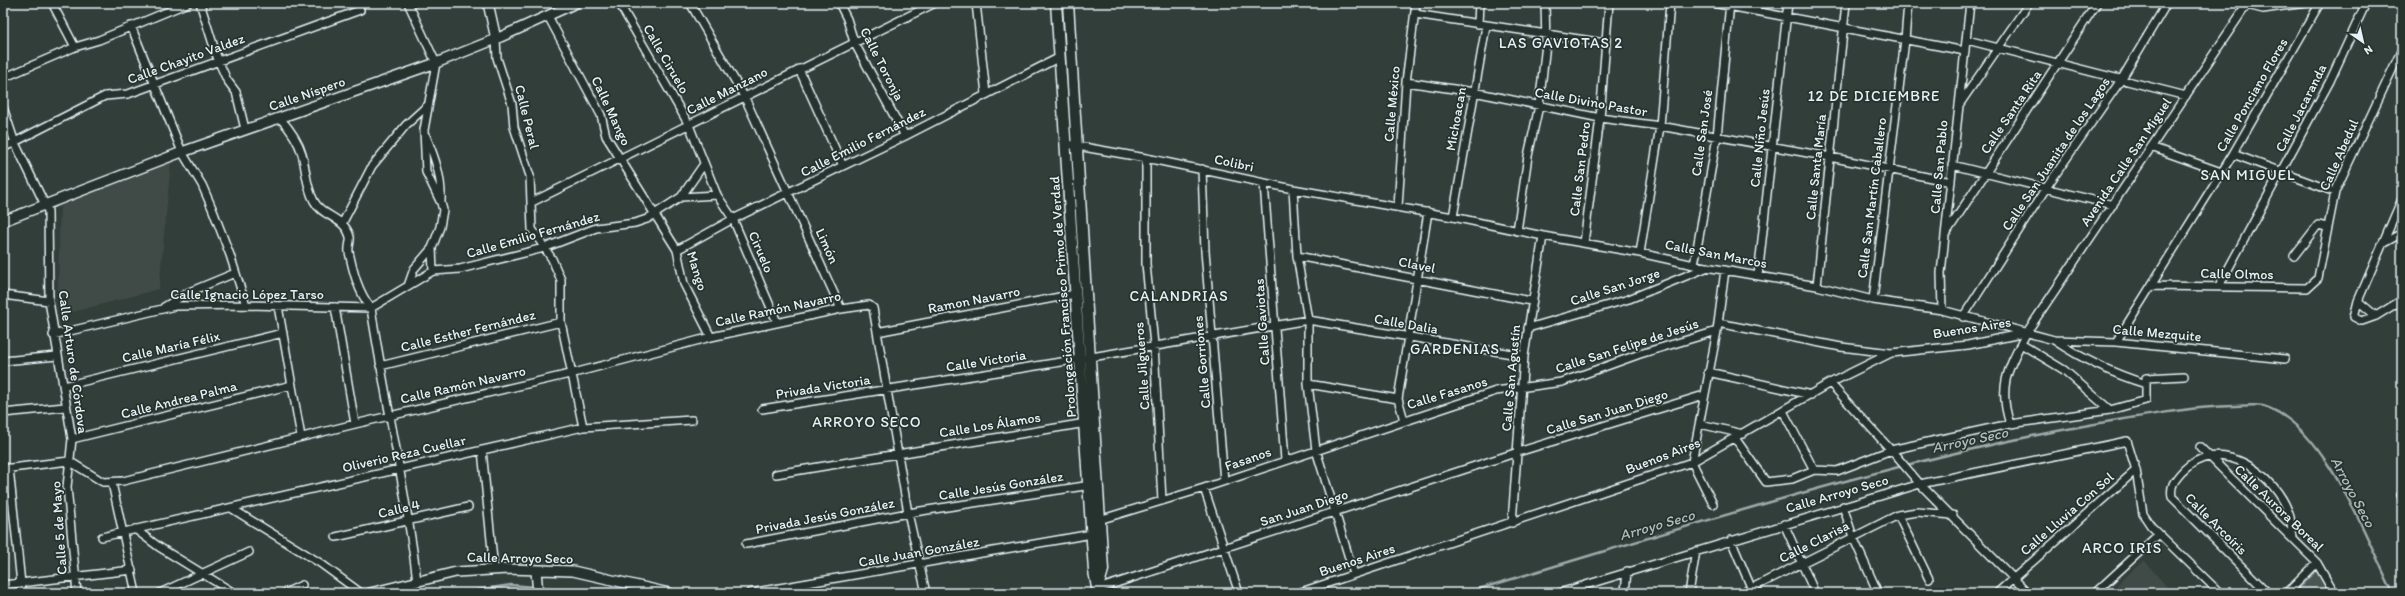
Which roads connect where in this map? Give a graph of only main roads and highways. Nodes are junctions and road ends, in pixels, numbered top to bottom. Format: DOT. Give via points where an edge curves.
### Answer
graph roads {
  1 [pos="1056,3"];
  2 [pos="1068,3"];
  3 [pos="1085,358"];
  4 [pos="1093,485"];
  5 [pos="1098,591"];
  1 -- 3 [label="main road, Prolongación Francisco Primo de Verdad" via="1075,294"];
  2 -- 3 [label="main road, Prolongación Francisco Primo de Verdad" via="1078,146"];
  3 -- 4 [label="main road, Prolongación Francisco Primo de Verdad"];
  3 -- 4 [label="main road, Prolongación Francisco Primo de Verdad" via="1086,423"];
  4 -- 5 [label="main road, Prolongación Francisco Primo de Verdad" via="1092,534"];
  4 -- 5 [label="main road, Prolongación Francisco Primo de Verdad" via="1103,570"];
}
